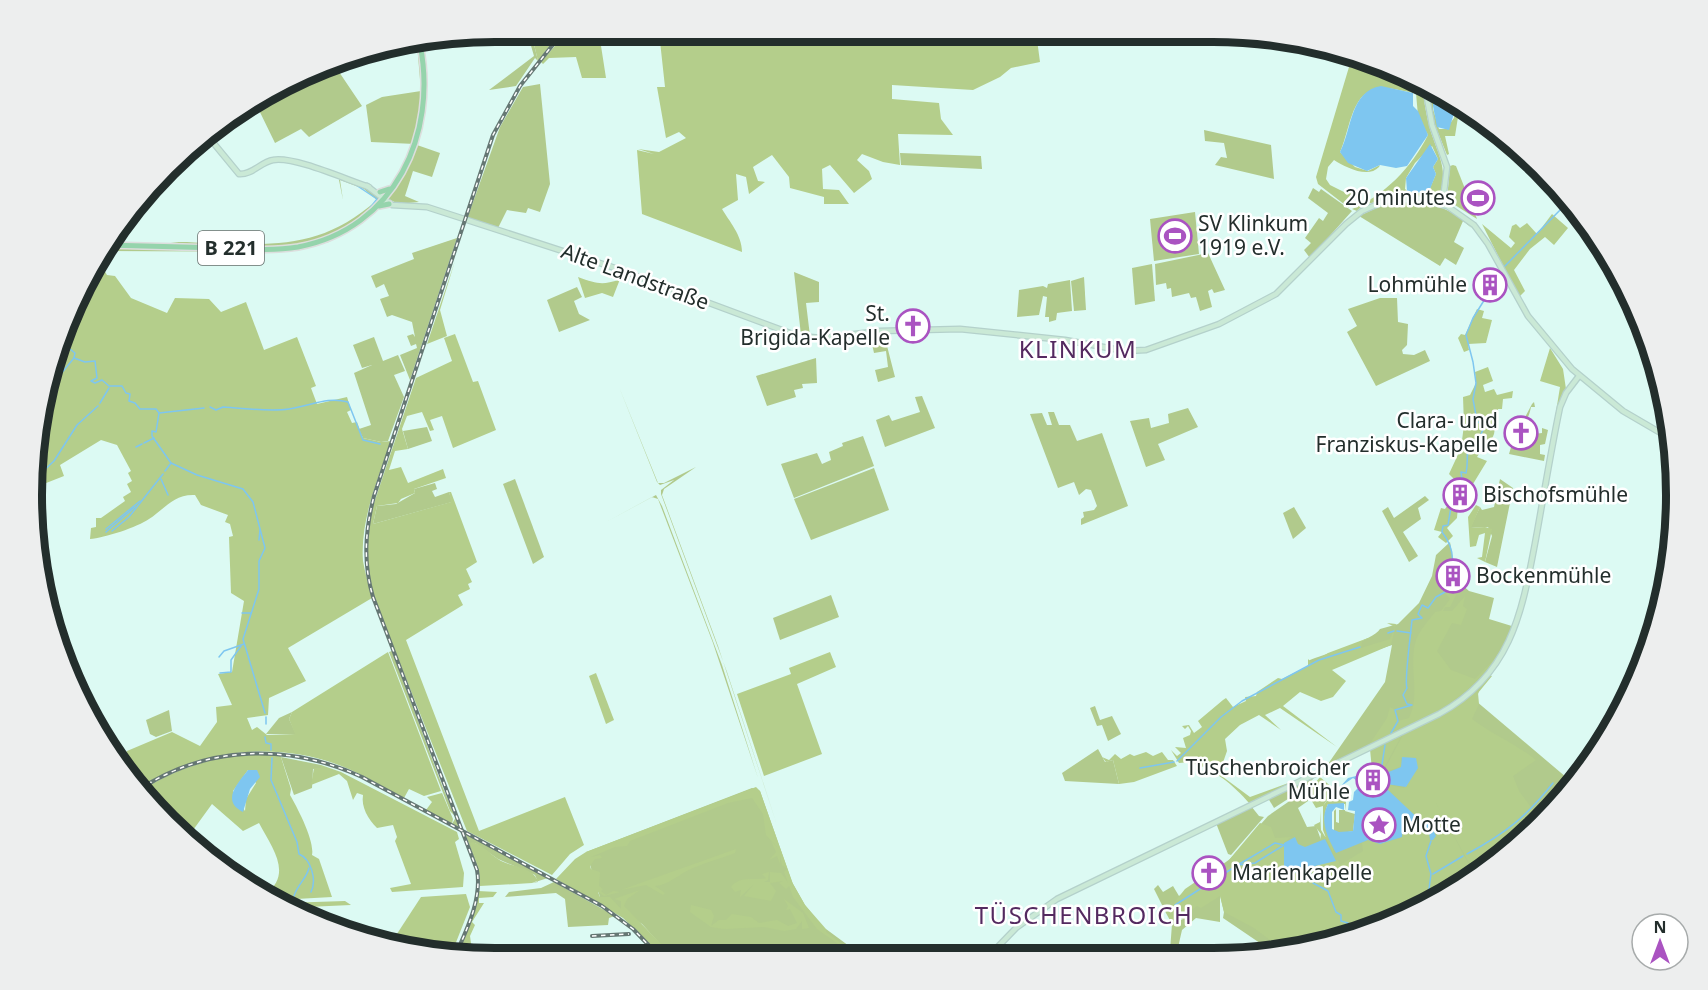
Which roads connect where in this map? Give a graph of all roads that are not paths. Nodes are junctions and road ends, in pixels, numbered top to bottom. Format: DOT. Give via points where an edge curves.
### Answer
graph roads {
  1 [pos="421,49"];
  2 [pos="1427,96"];
  3 [pos="212,141"];
  4 [pos="1445,191"];
  5 [pos="383,196"];
  6 [pos="1444,198"];
  7 [pos="1439,203"];
  8 [pos="389,204"];
  9 [pos="396,205"];
  10 [pos="372,210"];
  11 [pos="1454,210"];
  12 [pos="117,245"];
  13 [pos="1580,377"];
  14 [pos="1662,433"];
  15 [pos="997,948"];
  1 -- 5 [label="main road, B 221" via="425,86 422,118 411,157"];
  2 -- 4 [label="main road" via="1447,167"];
  3 -- 5 [label="main road" via="239,174 279,160 367,186"];
  4 -- 6 [label="main road"];
  4 -- 7 [label="main road"];
  5 -- 8 [label="main road"];
  5 -- 9 [label="main road"];
  5 -- 10 [label="main road, B 221"];
  6 -- 7 [label="main road"];
  6 -- 11 [label="main road"];
  7 -- 9 [label="main road, Alte Landstraße" via="1406,199 1375,205 1350,219 1281,290 1266,300 1219,324 1146,350 1125,351 1073,341 960,329 874,331 813,338 789,334 615,268 427,207"];
  7 -- 11 [label="main road, Alte Landstraße"];
  8 -- 9 [label="main road, Alte Landstraße"];
  8 -- 10 [label="main road, B 221"];
  10 -- 12 [label="main road, B 221" via="334,235 287,248"];
  11 -- 13 [label="main road" via="1482,235 1528,316"];
  13 -- 14 [label="main road" via="1623,411"];
  13 -- 15 [label="main road" via="1560,407 1524,602 1512,637 1490,673 1468,695 1446,711 1057,898 1016,928"];
}
